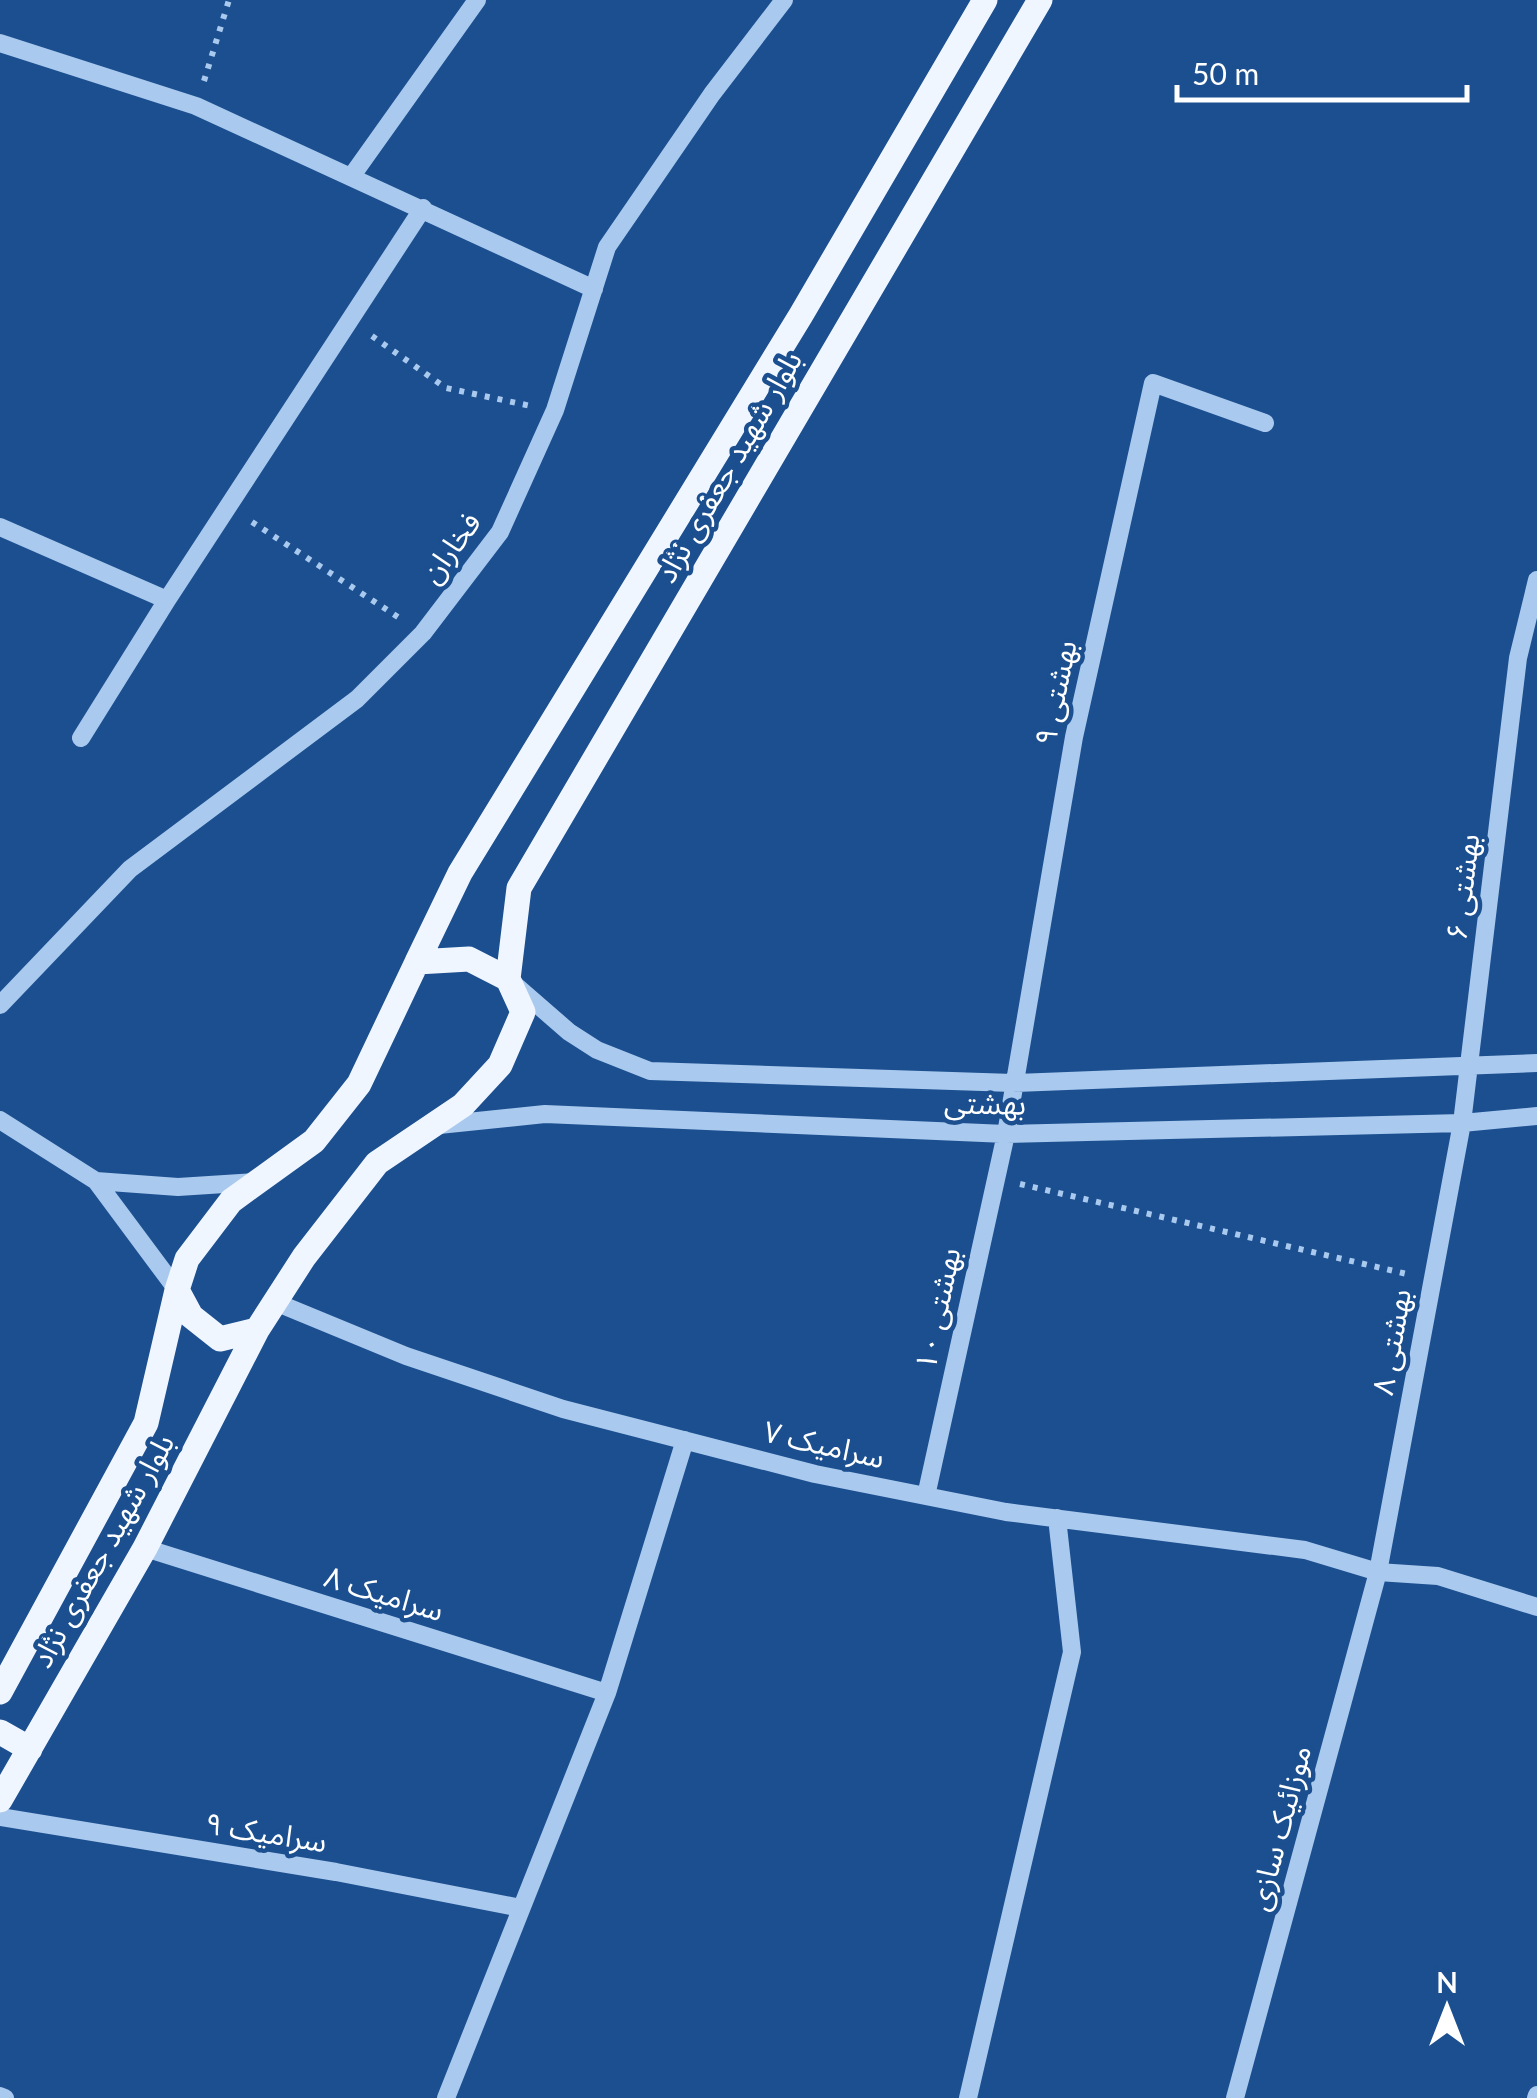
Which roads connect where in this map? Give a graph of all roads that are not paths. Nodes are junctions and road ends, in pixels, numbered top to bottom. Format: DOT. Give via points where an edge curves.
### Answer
graph roads {
  1 [pos="477,0"];
  2 [pos="784,0"];
  3 [pos="985,0"];
  4 [pos="1040,0"];
  5 [pos="0,43"];
  6 [pos="351,177"];
  7 [pos="423,208"];
  8 [pos="594,289"];
  9 [pos="1264,423"];
  10 [pos="0,528"];
  11 [pos="1537,580"];
  12 [pos="167,600"];
  13 [pos="1518,658"];
  14 [pos="1537,663"];
  15 [pos="81,738"];
  16 [pos="417,962"];
  17 [pos="508,978"];
  18 [pos="0,1004"];
  19 [pos="1537,1063"];
  20 [pos="1469,1065"];
  21 [pos="1012,1082"];
  22 [pos="1537,1116"];
  23 [pos="0,1120"];
  24 [pos="1462,1122"];
  25 [pos="433,1125"];
  26 [pos="1006,1134"];
  27 [pos="96,1181"];
  28 [pos="257,1182"];
  29 [pos="177,1290"];
  30 [pos="275,1302"];
  31 [pos="258,1330"];
  32 [pos="685,1440"];
  33 [pos="926,1496"];
  34 [pos="1057,1518"];
  35 [pos="145,1548"];
  36 [pos="1378,1572"];
  37 [pos="1537,1607"];
  38 [pos="0,1692"];
  39 [pos="607,1692"];
  40 [pos="0,1732"];
  41 [pos="30,1749"];
  42 [pos="0,1800"];
  43 [pos="0,1817"];
  44 [pos="522,1908"];
  45 [pos="446,2098"];
  46 [pos="968,2098"];
  47 [pos="1235,2098"];
  1 -- 6 [label="street"];
  2 -- 8 [label="street, فخاران" via="607,247"];
  3 -- 16 [label="main road, بلوار شهید جعفری نژاد" via="460,873"];
  4 -- 17 [label="main road, بلوار شهید جعفری نژاد" via="519,888"];
  5 -- 6 [label="street" via="196,106"];
  6 -- 7 [label="street"];
  7 -- 8 [label="street"];
  7 -- 12 [label="street"];
  8 -- 18 [label="street, فخاران" via="555,410 500,532 423,633 357,699 130,869"];
  9 -- 21 [label="street, بهشتی ۹" via="1153,383 1074,737"];
  10 -- 12 [label="street"];
  11 -- 13 [label="street, بهشتی ۶"];
  12 -- 15 [label="street"];
  13 -- 14 [label="street"];
  13 -- 20 [label="street, بهشتی ۶"];
  16 -- 17 [label="main road" via="469,958"];
  16 -- 28 [label="main road, بلوار شهید جعفری نژاد" via="359,1084 314,1140"];
  17 -- 21 [label="street, بهشتی" via="569,1032 650,1071"];
  17 -- 25 [label="main road, بلوار شهید جعفری نژاد" via="523,1012 500,1065 463,1105"];
  19 -- 20 [label="street, بهشتی"];
  20 -- 21 [label="street, بهشتی"];
  20 -- 24 [label="street, بهشتی ۶"];
  21 -- 26 [label="street, بهشتی ۹"];
  22 -- 24 [label="street, بهشتی"];
  23 -- 27 [label="street"];
  24 -- 26 [label="street, بهشتی"];
  24 -- 36 [label="street, بهشتی ۸"];
  25 -- 26 [label="street, بهشتی" via="544,1114"];
  25 -- 30 [label="main road, بلوار شهید جعفری نژاد" via="376,1163"];
  26 -- 33 [label="street, بهشتی ۱۰"];
  27 -- 28 [label="street" via="178,1187"];
  27 -- 29 [label="street"];
  28 -- 29 [label="main road, بلوار شهید جعفری نژاد" via="230,1201 187,1259"];
  29 -- 31 [label="main road" via="190,1316 220,1340"];
  29 -- 38 [label="main road, بلوار شهید جعفری نژاد" via="146,1423"];
  30 -- 31 [label="main road, بلوار شهید جعفری نژاد"];
  30 -- 32 [label="street, سرامیک ۷" via="562,1409"];
  31 -- 35 [label="main road, بلوار شهید جعفری نژاد"];
  32 -- 33 [label="street, سرامیک ۷"];
  32 -- 39 [label="street"];
  33 -- 34 [label="street, سرامیک ۷"];
  34 -- 36 [label="street, سرامیک ۷" via="1304,1550"];
  34 -- 46 [label="street" via="1072,1652"];
  35 -- 39 [label="street, سرامیک ۸"];
  35 -- 41 [label="main road, بلوار شهید جعفری نژاد"];
  36 -- 37 [label="street, سرامیک ۷" via="1438,1576"];
  36 -- 47 [label="street, موزائیک سازی"];
  39 -- 44 [label="street"];
  40 -- 41 [label="main road"];
  41 -- 42 [label="main road, بلوار شهید جعفری نژاد"];
  43 -- 44 [label="street, سرامیک ۹"];
  44 -- 45 [label="street"];
}
